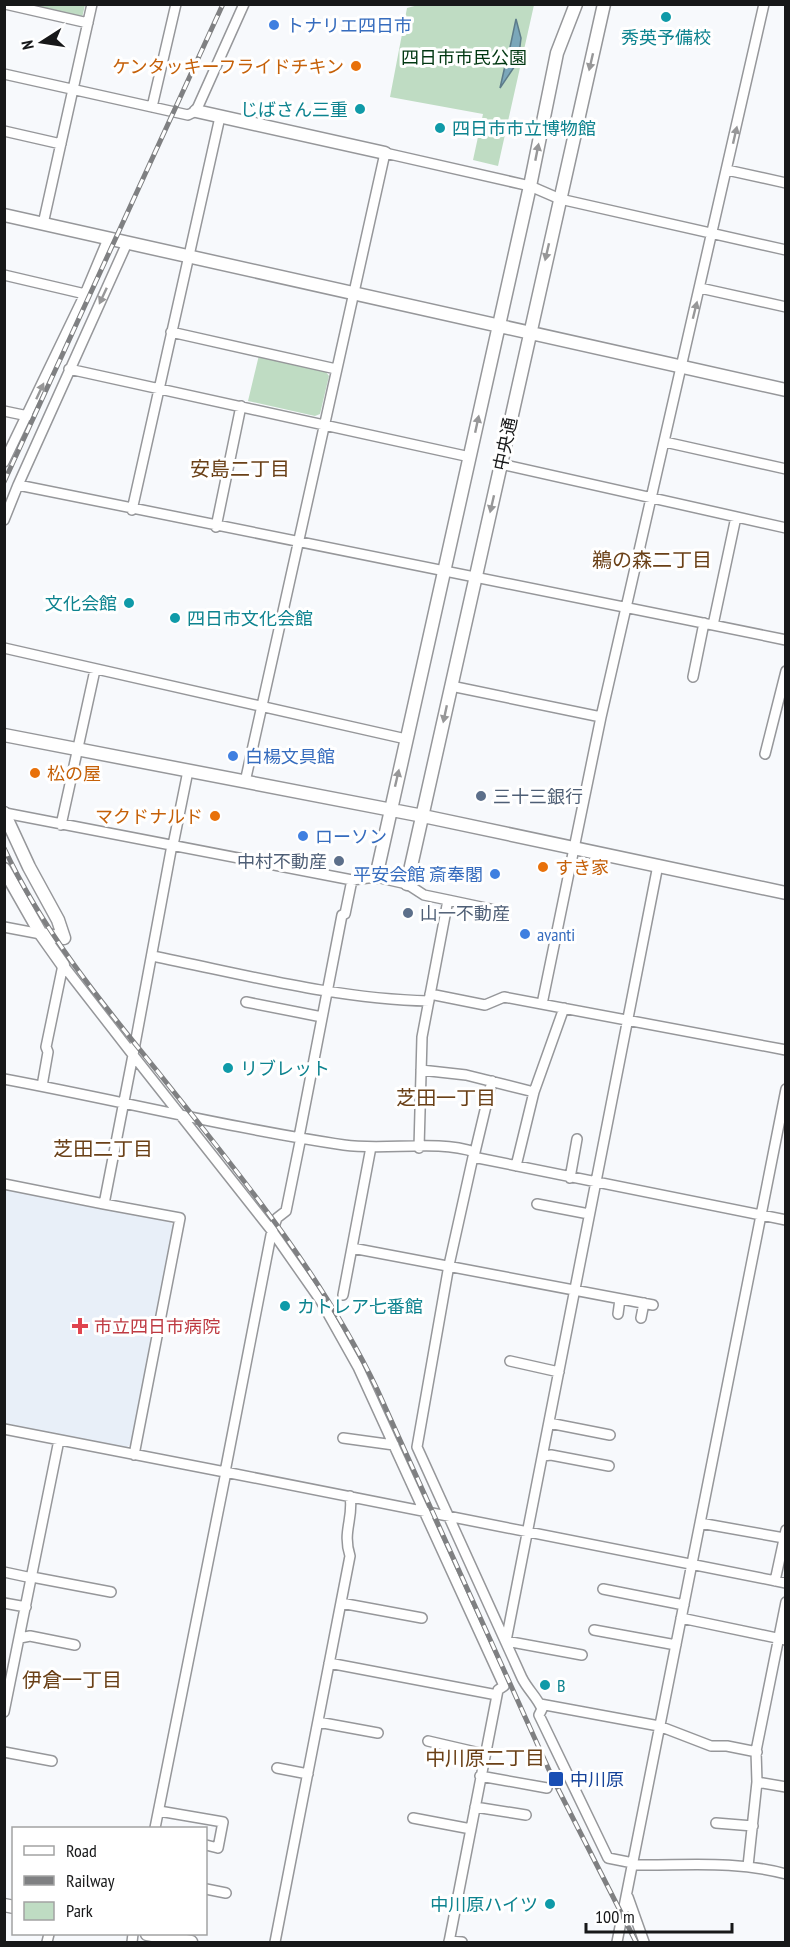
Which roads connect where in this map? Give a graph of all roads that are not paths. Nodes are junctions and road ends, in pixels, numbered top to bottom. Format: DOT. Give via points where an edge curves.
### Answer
graph roads {
  1 [pos="5,4"];
  2 [pos="92,4"];
  3 [pos="176,4"];
  4 [pos="244,4"];
  5 [pos="576,4"];
  6 [pos="604,4"];
  7 [pos="764,4"];
  8 [pos="88,23"];
  9 [pos="4,74"];
  10 [pos="73,89"];
  11 [pos="152,107"];
  12 [pos="196,111"];
  13 [pos="220,117"];
  14 [pos="4,131"];
  15 [pos="61,144"];
  16 [pos="385,153"];
  17 [pos="727,170"];
  18 [pos="786,183"];
  19 [pos="530,186"];
  20 [pos="560,199"];
  21 [pos="4,215"];
  22 [pos="43,224"];
  23 [pos="712,233"];
  24 [pos="108,239"];
  25 [pos="127,243"];
  26 [pos="786,249"];
  27 [pos="188,257"];
  28 [pos="4,275"];
  29 [pos="700,288"];
  30 [pos="85,294"];
  31 [pos="354,294"];
  32 [pos="786,307"];
  33 [pos="497,326"];
  34 [pos="171,332"];
  35 [pos="528,333"];
  36 [pos="681,366"];
  37 [pos="69,369"];
  38 [pos="336,369"];
  39 [pos="159,389"];
  40 [pos="786,390"];
  41 [pos="241,406"];
  42 [pos="4,411"];
  43 [pos="28,416"];
  44 [pos="324,424"];
  45 [pos="665,442"];
  46 [pos="470,457"];
  47 [pos="4,462"];
  48 [pos="501,464"];
  49 [pos="786,469"];
  50 [pos="18,485"];
  51 [pos="651,498"];
  52 [pos="132,510"];
  53 [pos="736,517"];
  54 [pos="4,520"];
  55 [pos="216,527"];
  56 [pos="786,528"];
  57 [pos="298,543"];
  58 [pos="443,570"];
  59 [pos="476,576"];
  60 [pos="627,608"];
  61 [pos="708,624"];
  62 [pos="786,640"];
  63 [pos="4,648"];
  64 [pos="95,670"];
  65 [pos="786,671"];
  66 [pos="693,677"];
  67 [pos="451,686"];
  68 [pos="263,706"];
  69 [pos="602,717"];
  70 [pos="4,735"];
  71 [pos="406,739"];
  72 [pos="78,750"];
  73 [pos="765,754"];
  74 [pos="188,771"];
  75 [pos="245,782"];
  76 [pos="390,811"];
  77 [pos="4,813"];
  78 [pos="423,816"];
  79 [pos="61,825"];
  80 [pos="173,845"];
  81 [pos="574,847"];
  82 [pos="658,865"];
  83 [pos="4,869"];
  84 [pos="376,877"];
  85 [pos="352,880"];
  86 [pos="407,884"];
  87 [pos="786,893"];
  88 [pos="448,900"];
  89 [pos="500,911"];
  90 [pos="4,927"];
  91 [pos="41,934"];
  92 [pos="152,956"];
  93 [pos="63,965"];
  94 [pos="327,990"];
  95 [pos="429,998"];
  96 [pos="246,1002"];
  97 [pos="542,1004"];
  98 [pos="564,1008"];
  99 [pos="322,1017"];
  100 [pos="628,1019"];
  101 [pos="786,1050"];
  102 [pos="133,1055"];
  103 [pos="421,1070"];
  104 [pos="4,1078"];
  105 [pos="492,1081"];
  106 [pos="42,1086"];
  107 [pos="786,1089"];
  108 [pos="534,1092"];
  109 [pos="124,1102"];
  110 [pos="180,1113"];
  111 [pos="300,1137"];
  112 [pos="577,1139"];
  113 [pos="371,1147"];
  114 [pos="419,1148"];
  115 [pos="474,1155"];
  116 [pos="516,1166"];
  117 [pos="570,1178"];
  118 [pos="595,1183"];
  119 [pos="4,1185"];
  120 [pos="104,1204"];
  121 [pos="537,1204"];
  122 [pos="589,1214"];
  123 [pos="761,1215"];
  124 [pos="786,1220"];
  125 [pos="272,1231"];
  126 [pos="352,1248"];
  127 [pos="449,1265"];
  128 [pos="574,1290"];
  129 [pos="343,1295"];
  130 [pos="620,1299"];
  131 [pos="618,1314"];
  132 [pos="641,1318"];
  133 [pos="510,1361"];
  134 [pos="559,1372"];
  135 [pos="549,1423"];
  136 [pos="4,1429"];
  137 [pos="610,1435"];
  138 [pos="343,1438"];
  139 [pos="58,1440"];
  140 [pos="394,1445"];
  141 [pos="134,1455"];
  142 [pos="543,1456"];
  143 [pos="609,1466"];
  144 [pos="225,1472"];
  145 [pos="350,1496"];
  146 [pos="422,1511"];
  147 [pos="449,1516"];
  148 [pos="700,1523"];
  149 [pos="528,1532"];
  150 [pos="785,1534"];
  151 [pos="692,1565"];
  152 [pos="4,1572"];
  153 [pos="32,1577"];
  154 [pos="775,1581"];
  155 [pos="786,1583"];
  156 [pos="603,1589"];
  157 [pos="111,1592"];
  158 [pos="786,1602"];
  159 [pos="4,1603"];
  160 [pos="341,1603"];
  161 [pos="684,1605"];
  162 [pos="26,1608"];
  163 [pos="422,1618"];
  164 [pos="681,1618"];
  165 [pos="594,1630"];
  166 [pos="20,1638"];
  167 [pos="782,1639"];
  168 [pos="506,1641"];
  169 [pos="75,1645"];
  170 [pos="676,1645"];
  171 [pos="582,1655"];
  172 [pos="4,1659"];
  173 [pos="15,1662"];
  174 [pos="330,1663"];
  175 [pos="497,1695"];
  176 [pos="540,1704"];
  177 [pos="4,1712"];
  178 [pos="318,1722"];
  179 [pos="659,1726"];
  180 [pos="378,1733"];
  181 [pos="428,1742"];
  182 [pos="4,1752"];
  183 [pos="757,1752"];
  184 [pos="484,1754"];
  185 [pos="52,1761"];
  186 [pos="277,1768"];
  187 [pos="308,1774"];
  188 [pos="480,1776"];
  189 [pos="757,1782"];
  190 [pos="786,1787"];
  191 [pos="547,1788"];
  192 [pos="475,1807"];
  193 [pos="159,1810"];
  194 [pos="526,1815"];
  195 [pos="413,1818"];
  196 [pos="716,1823"];
  197 [pos="753,1826"];
  198 [pos="155,1827"];
  199 [pos="471,1829"];
  200 [pos="207,1845"];
  201 [pos="633,1864"];
  202 [pos="748,1866"];
  203 [pos="786,1874"];
  204 [pos="207,1888"];
  205 [pos="226,1893"];
  206 [pos="628,1897"];
  207 [pos="152,1935"];
  208 [pos="191,1942"];
  209 [pos="275,1942"];
  210 [pos="449,1942"];
  211 [pos="462,1942"];
  212 [pos="617,1942"];
  213 [pos="644,1942"];
  1 -- 8 [label="street"];
  2 -- 8 [label="street"];
  3 -- 11 [label="street"];
  4 -- 12 [label="street"];
  19 -- 5 [label="street, 中央通, one-way" via="557,53"];
  6 -- 20 [label="street, 中央通, one-way"];
  17 -- 7 [label="street, one-way"];
  8 -- 10 [label="street"];
  9 -- 10 [label="street"];
  10 -- 11 [label="street"];
  10 -- 15 [label="street"];
  11 -- 12 [label="street" via="188,115"];
  12 -- 13 [label="street"];
  13 -- 16 [label="street"];
  13 -- 27 [label="street"];
  14 -- 15 [label="street"];
  15 -- 22 [label="street"];
  16 -- 19 [label="street"];
  16 -- 31 [label="street"];
  17 -- 18 [label="street"];
  17 -- 23 [label="street"];
  19 -- 20 [label="street"];
  19 -- 33 [label="street, 中央通"];
  20 -- 23 [label="street"];
  20 -- 35 [label="street, 中央通, one-way"];
  21 -- 22 [label="street"];
  22 -- 24 [label="street"];
  23 -- 26 [label="street"];
  23 -- 29 [label="street"];
  24 -- 25 [label="street"];
  24 -- 30 [label="street"];
  25 -- 27 [label="street"];
  25 -- 37 [label="street, one-way"];
  27 -- 31 [label="street"];
  27 -- 34 [label="street"];
  28 -- 30 [label="street"];
  29 -- 32 [label="street"];
  36 -- 29 [label="street, one-way"];
  43 -- 30 [label="street, one-way"];
  31 -- 33 [label="street"];
  31 -- 38 [label="street"];
  33 -- 35 [label="street"];
  46 -- 33 [label="street, 中央通, one-way"];
  34 -- 38 [label="street"];
  34 -- 39 [label="street"];
  35 -- 36 [label="street"];
  35 -- 48 [label="street, 中央通"];
  36 -- 40 [label="street"];
  36 -- 45 [label="street"];
  37 -- 39 [label="street"];
  37 -- 50 [label="street"];
  38 -- 44 [label="street"];
  39 -- 41 [label="street"];
  39 -- 52 [label="street"];
  41 -- 44 [label="street"];
  41 -- 55 [label="street"];
  42 -- 43 [label="street"];
  43 -- 47 [label="street"];
  44 -- 46 [label="street"];
  44 -- 57 [label="street"];
  45 -- 49 [label="street"];
  45 -- 51 [label="street"];
  46 -- 58 [label="street, 中央通"];
  48 -- 51 [label="street"];
  48 -- 59 [label="street, 中央通, one-way"];
  50 -- 52 [label="street"];
  50 -- 54 [label="street"];
  51 -- 53 [label="street"];
  51 -- 60 [label="street"];
  52 -- 55 [label="street"];
  53 -- 56 [label="street"];
  53 -- 61 [label="street"];
  55 -- 57 [label="street"];
  57 -- 58 [label="street"];
  57 -- 68 [label="street"];
  58 -- 59 [label="street"];
  58 -- 71 [label="street, 中央通"];
  59 -- 60 [label="street"];
  59 -- 67 [label="street, 中央通"];
  60 -- 61 [label="street"];
  60 -- 69 [label="street"];
  61 -- 62 [label="street"];
  61 -- 66 [label="street"];
  63 -- 64 [label="street"];
  64 -- 68 [label="street"];
  64 -- 72 [label="street"];
  65 -- 73 [label="street"];
  67 -- 69 [label="street"];
  67 -- 78 [label="street, 中央通, one-way"];
  68 -- 71 [label="street"];
  68 -- 75 [label="street"];
  69 -- 81 [label="street"];
  70 -- 72 [label="street"];
  76 -- 71 [label="street, 中央通, one-way"];
  72 -- 74 [label="street"];
  72 -- 79 [label="street"];
  74 -- 75 [label="street"];
  74 -- 80 [label="street"];
  75 -- 76 [label="street"];
  76 -- 78 [label="street"];
  76 -- 84 [label="street, 中央通"];
  77 -- 79 [label="street"];
  77 -- 91 [label="street" via="64,938"];
  78 -- 81 [label="street"];
  78 -- 86 [label="street, 中央通"];
  79 -- 80 [label="street"];
  80 -- 85 [label="street"];
  80 -- 92 [label="street"];
  81 -- 82 [label="street"];
  81 -- 97 [label="street"];
  82 -- 87 [label="street"];
  82 -- 100 [label="street"];
  83 -- 91 [label="street"];
  84 -- 85 [label="street"];
  84 -- 86 [label="street"];
  85 -- 94 [label="street"];
  86 -- 88 [label="street" via="424,895"];
  88 -- 89 [label="street"];
  88 -- 95 [label="street"];
  90 -- 91 [label="street"];
  91 -- 93 [label="street"];
  92 -- 94 [label="street"];
  92 -- 102 [label="street"];
  93 -- 102 [label="street"];
  93 -- 106 [label="street"];
  94 -- 95 [label="street" via="385,1000"];
  94 -- 99 [label="street"];
  95 -- 97 [label="street" via="485,1005 504,997"];
  95 -- 103 [label="street"];
  96 -- 99 [label="street"];
  97 -- 98 [label="street"];
  98 -- 100 [label="street"];
  98 -- 108 [label="street"];
  99 -- 111 [label="street"];
  100 -- 101 [label="street"];
  100 -- 118 [label="street"];
  102 -- 109 [label="street"];
  102 -- 110 [label="street"];
  103 -- 105 [label="street"];
  103 -- 114 [label="street"];
  104 -- 106 [label="street"];
  105 -- 108 [label="street"];
  105 -- 115 [label="street"];
  106 -- 109 [label="street"];
  107 -- 123 [label="street"];
  108 -- 116 [label="street"];
  109 -- 110 [label="street"];
  109 -- 120 [label="street"];
  110 -- 111 [label="street"];
  110 -- 125 [label="street"];
  111 -- 113 [label="street"];
  111 -- 125 [label="street" via="286,1211 277,1218"];
  112 -- 117 [label="street"];
  113 -- 114 [label="street"];
  113 -- 126 [label="street"];
  114 -- 115 [label="street" via="457,1146"];
  115 -- 116 [label="street"];
  115 -- 127 [label="street"];
  116 -- 117 [label="street"];
  117 -- 118 [label="street"];
  118 -- 122 [label="street"];
  118 -- 123 [label="street"];
  119 -- 120 [label="street"];
  120 -- 141 [label="street" via="180,1218"];
  121 -- 122 [label="street"];
  122 -- 128 [label="street"];
  123 -- 124 [label="street"];
  123 -- 148 [label="street"];
  125 -- 140 [label="street" via="340,1334"];
  125 -- 144 [label="street"];
  126 -- 127 [label="street"];
  126 -- 129 [label="street"];
  127 -- 128 [label="street"];
  127 -- 147 [label="street" via="417,1445"];
  128 -- 130 [label="street"];
  128 -- 134 [label="street"];
  130 -- 131 [label="street"];
  130 -- 132 [label="street" via="648,1304"];
  133 -- 134 [label="street"];
  134 -- 135 [label="street"];
  135 -- 137 [label="street"];
  135 -- 142 [label="street"];
  136 -- 139 [label="street"];
  138 -- 140 [label="street"];
  139 -- 141 [label="street"];
  139 -- 153 [label="street"];
  140 -- 146 [label="street"];
  141 -- 144 [label="street"];
  142 -- 143 [label="street"];
  142 -- 149 [label="street"];
  144 -- 145 [label="street"];
  144 -- 193 [label="street"];
  145 -- 146 [label="street"];
  145 -- 160 [label="street" via="346,1541 350,1556"];
  146 -- 147 [label="street"];
  146 -- 175 [label="street" via="504,1686"];
  147 -- 149 [label="street"];
  147 -- 168 [label="street"];
  148 -- 150 [label="street"];
  148 -- 151 [label="street"];
  149 -- 151 [label="street"];
  149 -- 168 [label="street"];
  150 -- 154 [label="street"];
  151 -- 154 [label="street"];
  151 -- 161 [label="street"];
  152 -- 153 [label="street"];
  153 -- 157 [label="street"];
  153 -- 162 [label="street"];
  154 -- 155 [label="street"];
  156 -- 161 [label="street"];
  158 -- 167 [label="street"];
  159 -- 162 [label="street"];
  160 -- 163 [label="street"];
  160 -- 174 [label="street"];
  161 -- 164 [label="street"];
  162 -- 166 [label="street"];
  164 -- 167 [label="street"];
  164 -- 170 [label="street"];
  165 -- 170 [label="street"];
  166 -- 169 [label="street" via="30,1636"];
  166 -- 173 [label="street"];
  167 -- 183 [label="street"];
  168 -- 171 [label="street"];
  168 -- 176 [label="street" via="527,1689"];
  170 -- 179 [label="street"];
  172 -- 173 [label="street"];
  173 -- 177 [label="street"];
  174 -- 175 [label="street"];
  174 -- 178 [label="street"];
  175 -- 184 [label="street"];
  176 -- 179 [label="street"];
  176 -- 201 [label="street" via="539,1715 608,1858"];
  178 -- 180 [label="street"];
  178 -- 187 [label="street"];
  179 -- 183 [label="street" via="711,1746"];
  179 -- 201 [label="street"];
  181 -- 184 [label="street"];
  182 -- 185 [label="street"];
  183 -- 189 [label="street"];
  184 -- 188 [label="street"];
  186 -- 187 [label="street"];
  187 -- 209 [label="street"];
  188 -- 191 [label="street"];
  188 -- 192 [label="street"];
  189 -- 190 [label="street"];
  189 -- 197 [label="street"];
  192 -- 194 [label="street"];
  192 -- 199 [label="street"];
  193 -- 198 [label="street"];
  193 -- 200 [label="street" via="223,1822 218,1848"];
  195 -- 199 [label="street"];
  196 -- 197 [label="street"];
  197 -- 202 [label="street"];
  199 -- 210 [label="street"];
  201 -- 202 [label="street"];
  201 -- 206 [label="street"];
  202 -- 203 [label="street"];
  204 -- 205 [label="street"];
  206 -- 212 [label="street"];
  206 -- 213 [label="street"];
  207 -- 208 [label="street"];
  210 -- 211 [label="street"];
}
